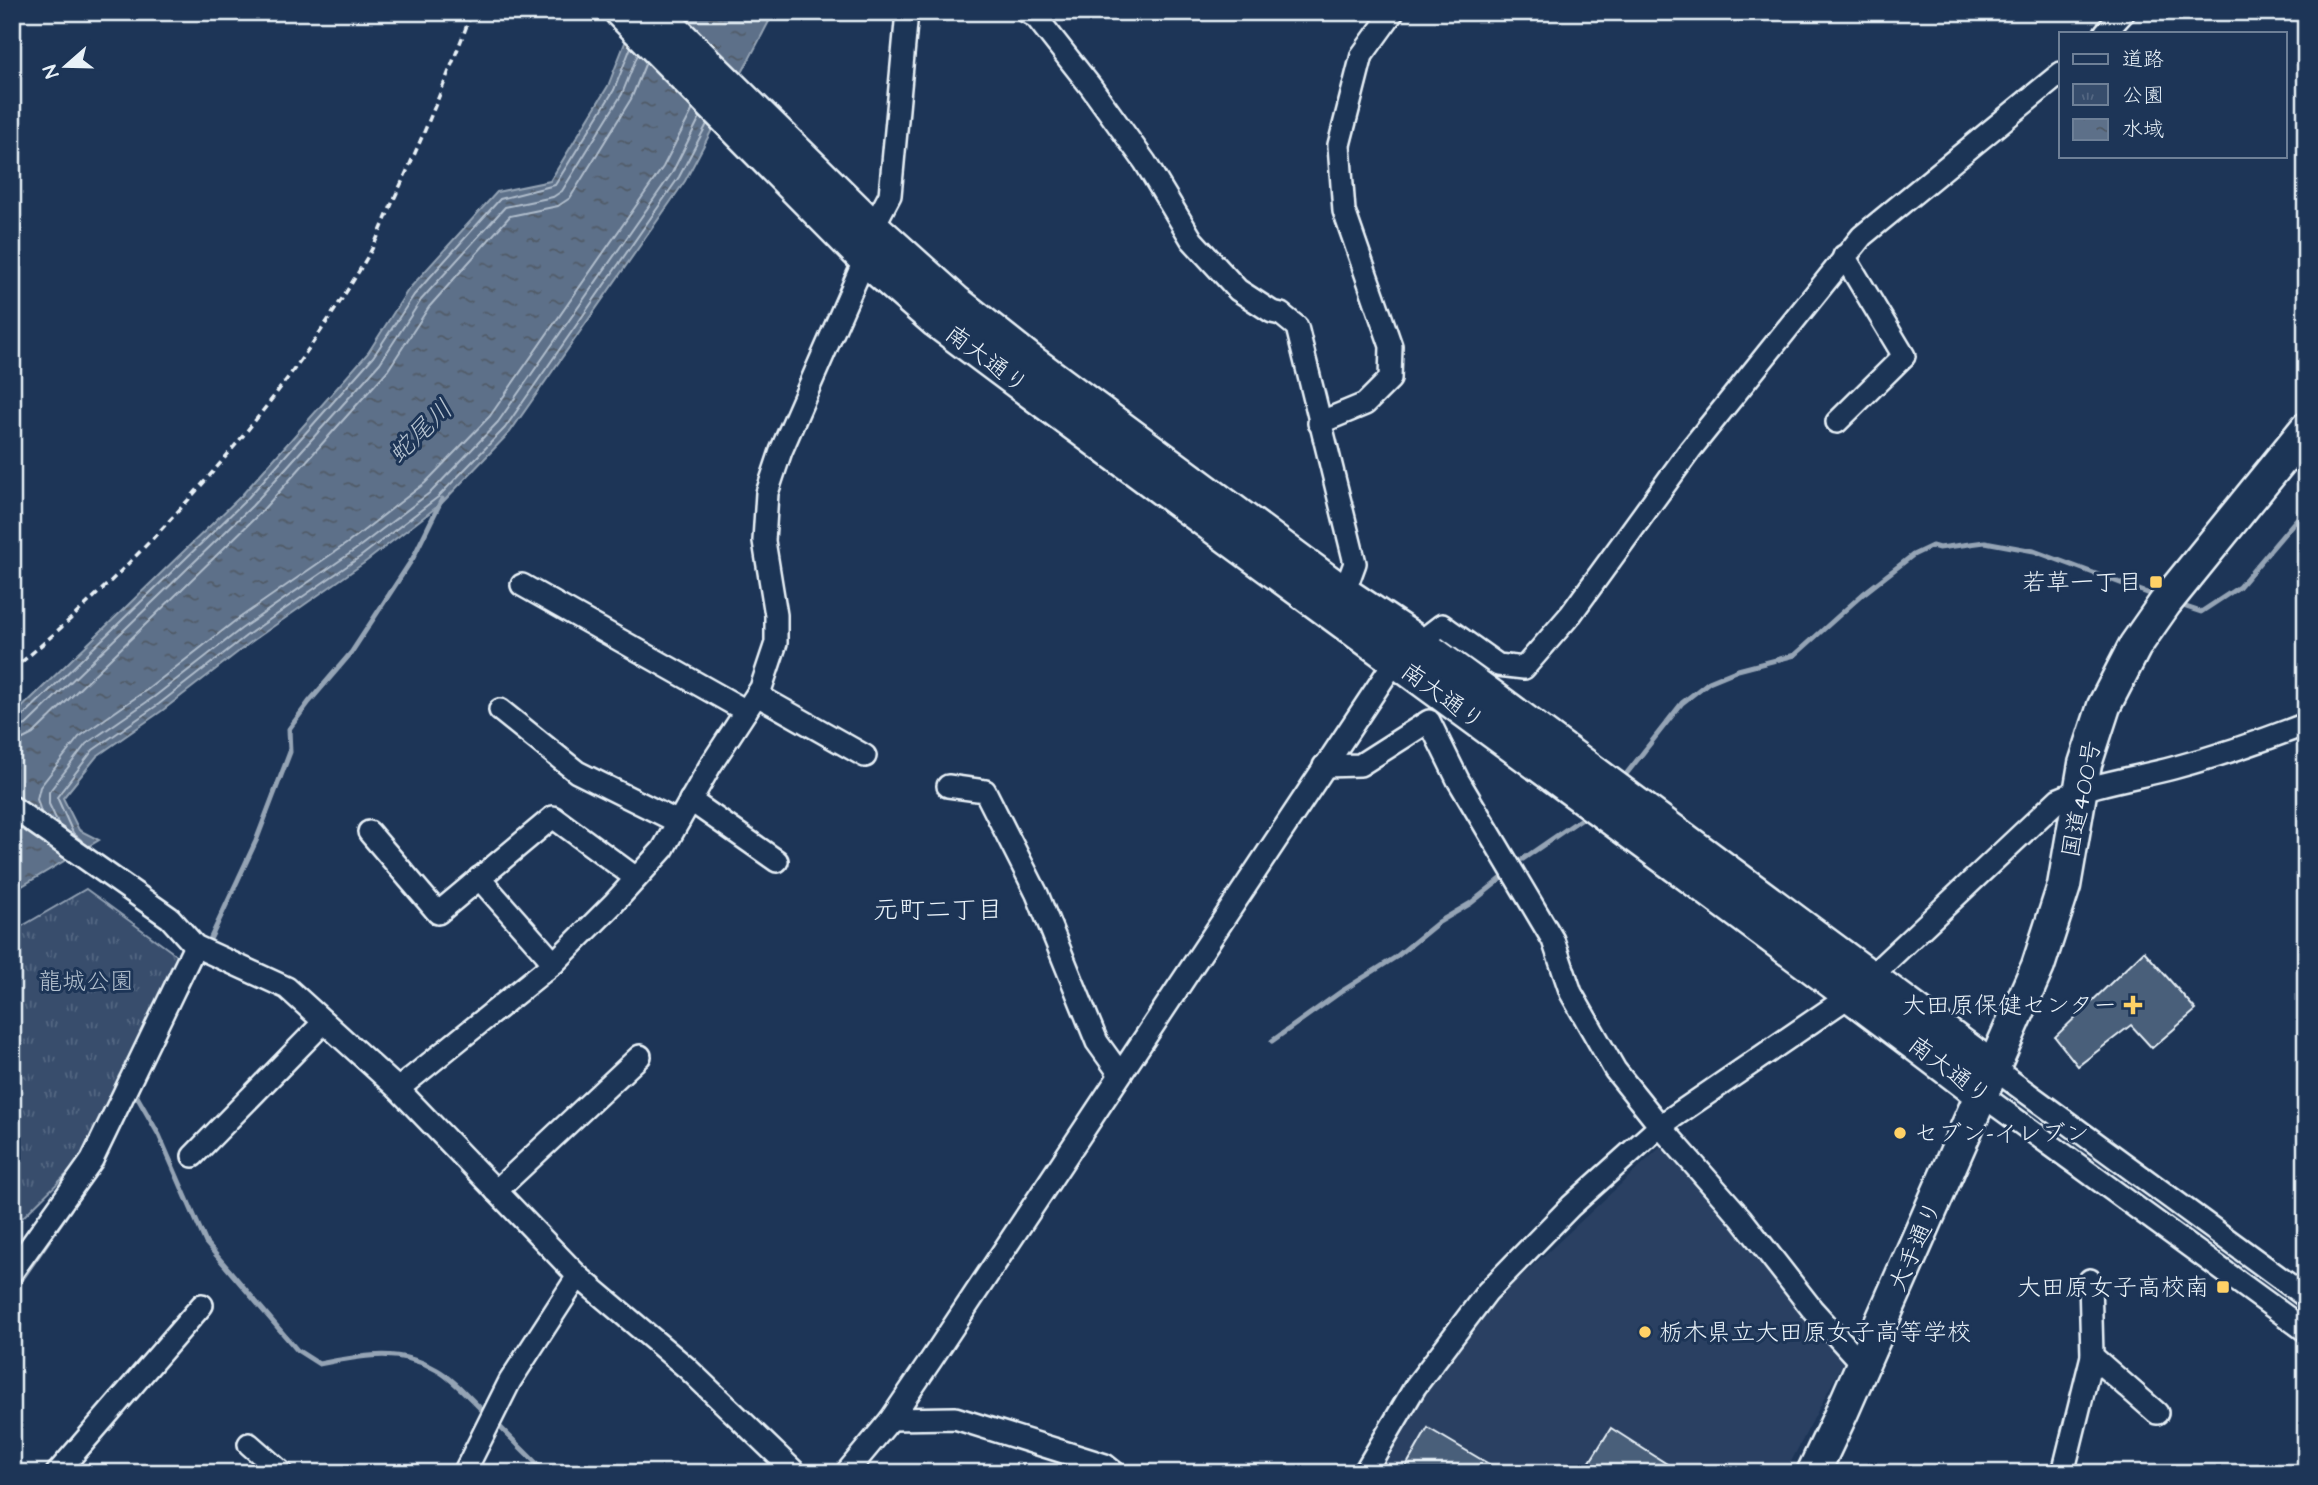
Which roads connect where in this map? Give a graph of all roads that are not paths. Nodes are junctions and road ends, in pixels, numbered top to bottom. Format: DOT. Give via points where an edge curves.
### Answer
graph roads {
  1 [pos="621,12"];
  2 [pos="655,12"];
  3 [pos="907,12"];
  4 [pos="1027,12"];
  5 [pos="1394,12"];
  6 [pos="2124,12"];
  7 [pos="2106,32"];
  8 [pos="2059,76"];
  9 [pos="731,105"];
  10 [pos="873,227"];
  11 [pos="1844,257"];
  12 [pos="865,260"];
  13 [pos="1836,422"];
  14 [pos="1319,423"];
  15 [pos="2306,429"];
  16 [pos="522,585"];
  17 [pos="1344,593"];
  18 [pos="1407,652"];
  19 [pos="751,703"];
  20 [pos="500,710"];
  21 [pos="2306,724"];
  22 [pos="865,755"];
  23 [pos="1324,766"];
  24 [pos="948,786"];
  25 [pos="2081,790"];
  26 [pos="690,800"];
  27 [pos="12,807"];
  28 [pos="678,822"];
  29 [pos="369,832"];
  30 [pos="777,861"];
  31 [pos="480,878"];
  32 [pos="636,878"];
  33 [pos="195,946"];
  34 [pos="554,964"];
  35 [pos="1862,986"];
  36 [pos="324,1022"];
  37 [pos="640,1056"];
  38 [pos="1121,1074"];
  39 [pos="1988,1081"];
  40 [pos="398,1089"];
  41 [pos="1660,1126"];
  42 [pos="194,1156"];
  43 [pos="496,1191"];
  44 [pos="12,1272"];
  45 [pos="578,1276"];
  46 [pos="2090,1280"];
  47 [pos="2306,1297"];
  48 [pos="202,1305"];
  49 [pos="2306,1331"];
  50 [pos="2091,1356"];
  51 [pos="1863,1365"];
  52 [pos="2157,1412"];
  53 [pos="891,1419"];
  54 [pos="249,1444"];
  55 [pos="57,1473"];
  56 [pos="282,1473"];
  57 [pos="464,1473"];
  58 [pos="796,1473"];
  59 [pos="846,1473"];
  60 [pos="1115,1473"];
  61 [pos="1364,1473"];
  62 [pos="1813,1473"];
  63 [pos="2063,1473"];
  1 -- 9 [label="highway, 南大通り"];
  2 -- 9 [label="highway, 南大通り"];
  3 -- 10 [label="street" via="890,195"];
  4 -- 14 [label="street" via="1036,17 1091,87 1145,162 1192,240 1238,290 1297,327"];
  5 -- 14 [label="street" via="1362,55 1339,145 1344,211 1391,346 1391,379 1365,404"];
  6 -- 7 [label="street"];
  8 -- 11 [label="street" via="1862,236"];
  9 -- 10 [label="highway, 南大通り"];
  9 -- 12 [label="highway, 南大通り"];
  10 -- 12 [label="street"];
  10 -- 17 [label="highway, 南大通り" via="1027,358"];
  11 -- 13 [label="street" via="1904,356"];
  11 -- 18 [label="street" via="1690,450 1571,614 1524,668 1498,665 1442,625"];
  12 -- 18 [label="highway, 南大通り" via="936,321"];
  12 -- 19 [label="street" via="767,493 764,541 776,643"];
  14 -- 17 [label="street" via="1355,563"];
  15 -- 25 [label="highway, 国道400号" via="2135,646 2093,735"];
  16 -- 19 [label="street"];
  17 -- 18 [label="highway, 南大通り"];
  18 -- 23 [label="street"];
  18 -- 35 [label="highway, 南大通り"];
  19 -- 22 [label="street"];
  19 -- 26 [label="street"];
  20 -- 28 [label="street" via="578,772"];
  21 -- 25 [label="street" via="2234,751"];
  23 -- 38 [label="street"];
  23 -- 41 [label="street" via="1360,765 1429,722 1553,940 1571,993 1615,1070"];
  24 -- 38 [label="street" via="985,791 1037,894 1097,1042"];
  25 -- 35 [label="street" via="2041,814"];
  25 -- 39 [label="highway, 国道400号" via="2064,886 2051,927"];
  26 -- 28 [label="street"];
  26 -- 30 [label="street"];
  27 -- 33 [label="street" via="170,918"];
  28 -- 32 [label="street" via="663,849"];
  29 -- 31 [label="street" via="438,913"];
  31 -- 32 [label="street" via="553,817"];
  31 -- 34 [label="street"];
  32 -- 34 [label="street"];
  33 -- 36 [label="street" via="286,988"];
  33 -- 44 [label="street" via="92,1160"];
  34 -- 40 [label="street"];
  35 -- 39 [label="highway, 南大通り"];
  35 -- 41 [label="street"];
  36 -- 40 [label="street"];
  36 -- 42 [label="street"];
  37 -- 43 [label="street"];
  38 -- 53 [label="street"];
  39 -- 47 [label="street, 南大通り"];
  39 -- 49 [label="street, 南大通り"];
  39 -- 51 [label="highway, 大手通り"];
  40 -- 43 [label="street"];
  41 -- 51 [label="street"];
  41 -- 61 [label="street" via="1571,1206 1487,1292 1415,1387"];
  43 -- 45 [label="street"];
  45 -- 57 [label="street" via="510,1381"];
  45 -- 58 [label="street" via="687,1368"];
  46 -- 50 [label="street"];
  48 -- 55 [label="street"];
  50 -- 52 [label="street"];
  50 -- 63 [label="street"];
  51 -- 62 [label="highway, 大手通り"];
  53 -- 59 [label="street"];
  53 -- 60 [label="street" via="955,1418 1105,1465"];
  54 -- 56 [label="street"];
}
